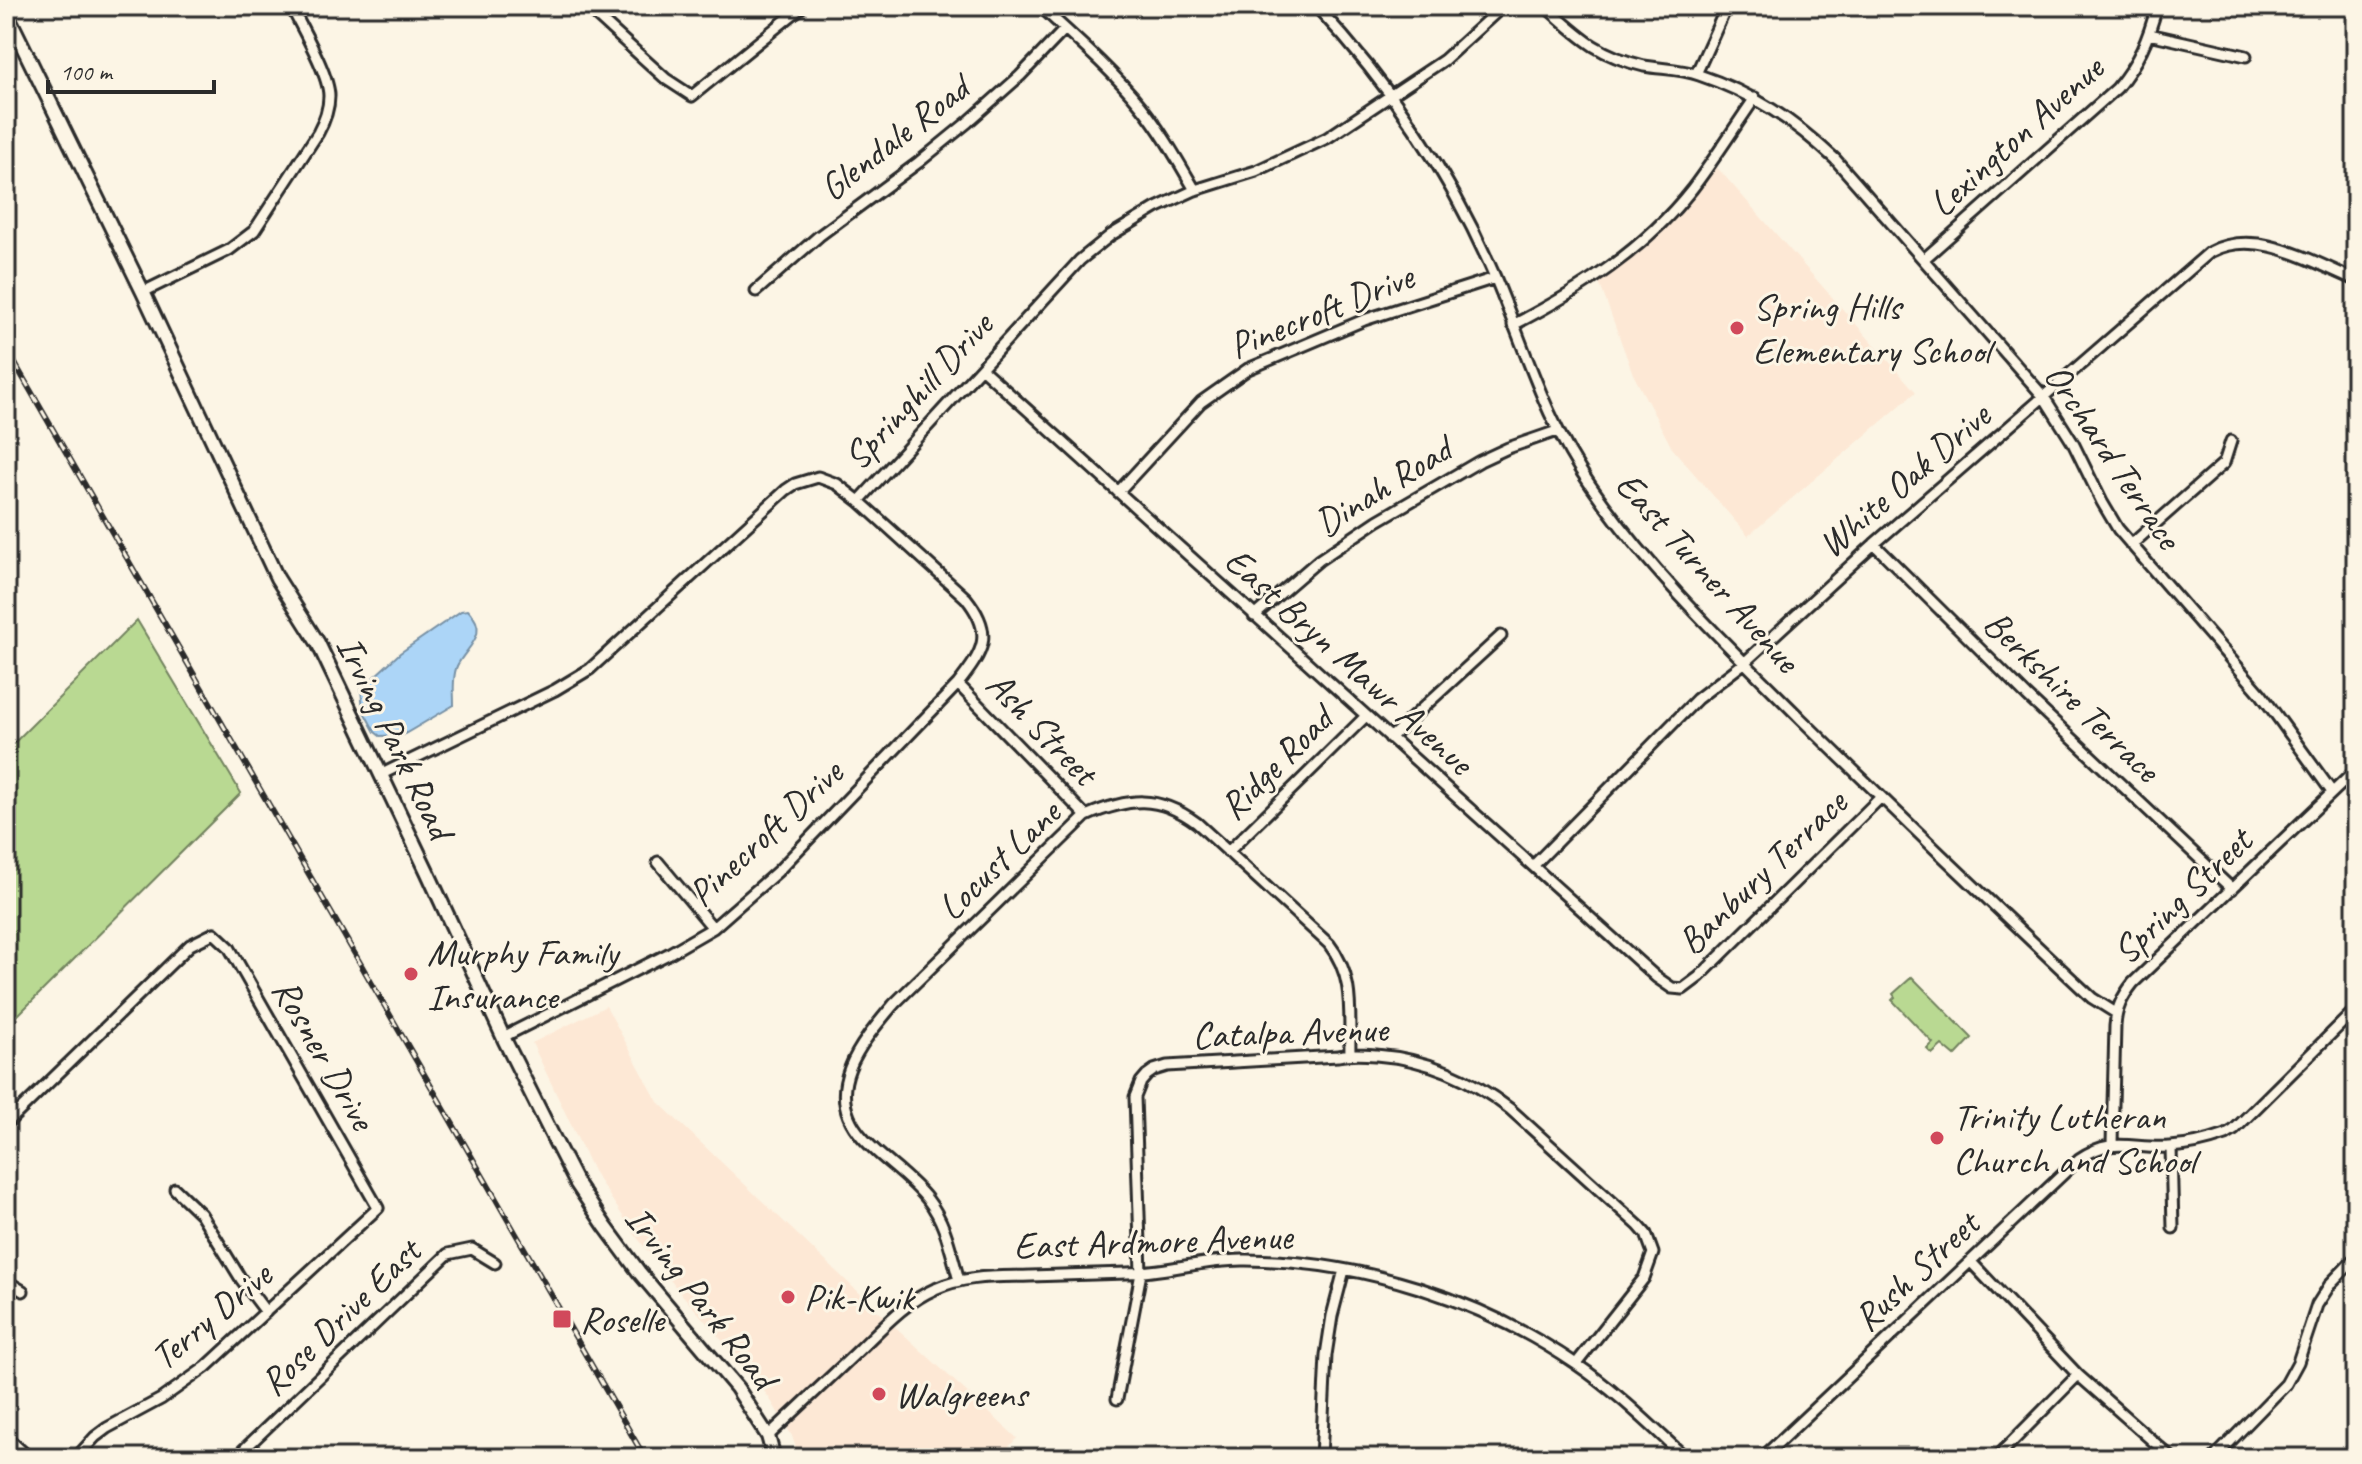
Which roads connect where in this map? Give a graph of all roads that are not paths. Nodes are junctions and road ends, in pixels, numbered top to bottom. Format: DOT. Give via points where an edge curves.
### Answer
graph roads {
  1 [pos="291,6"];
  2 [pos="586,6"];
  3 [pos="803,6"];
  4 [pos="1040,6"];
  5 [pos="1316,6"];
  6 [pos="1503,6"];
  7 [pos="1545,6"];
  8 [pos="1727,6"];
  9 [pos="2157,6"];
  10 [pos="6,12"];
  11 [pos="1065,29"];
  12 [pos="2149,34"];
  13 [pos="2246,56"];
  14 [pos="1696,74"];
  15 [pos="1391,96"];
  16 [pos="1755,98"];
  17 [pos="1195,190"];
  18 [pos="1924,259"];
  19 [pos="1495,278"];
  20 [pos="2356,280"];
  21 [pos="756,291"];
  22 [pos="143,292"];
  23 [pos="1513,325"];
  24 [pos="981,368"];
  25 [pos="2044,397"];
  26 [pos="1557,431"];
  27 [pos="2231,441"];
  28 [pos="1118,492"];
  29 [pos="859,501"];
  30 [pos="1874,544"];
  31 [pos="2131,545"];
  32 [pos="1254,616"];
  33 [pos="1501,636"];
  34 [pos="1744,663"];
  35 [pos="958,684"];
  36 [pos="1366,716"];
  37 [pos="1390,738"];
  38 [pos="2356,770"];
  39 [pos="380,775"];
  40 [pos="2332,792"];
  41 [pos="1881,797"];
  42 [pos="1086,816"];
  43 [pos="1228,852"];
  44 [pos="658,862"];
  45 [pos="1533,866"];
  46 [pos="2232,889"];
  47 [pos="713,928"];
  48 [pos="1683,989"];
  49 [pos="2356,1009"];
  50 [pos="2116,1013"];
  51 [pos="503,1037"];
  52 [pos="1350,1053"];
  53 [pos="6,1124"];
  54 [pos="2112,1144"];
  55 [pos="2171,1147"];
  56 [pos="175,1189"];
  57 [pos="378,1208"];
  58 [pos="2173,1228"];
  59 [pos="2356,1257"];
  60 [pos="1971,1262"];
  61 [pos="495,1263"];
  62 [pos="1344,1270"];
  63 [pos="1141,1273"];
  64 [pos="959,1280"];
  65 [pos="6,1281"];
  66 [pos="23,1291"];
  67 [pos="266,1312"];
  68 [pos="1576,1364"];
  69 [pos="2078,1375"];
  70 [pos="1117,1399"];
  71 [pos="768,1436"];
  72 [pos="6,1438"];
  73 [pos="28,1458"];
  74 [pos="76,1458"];
  75 [pos="235,1458"];
  76 [pos="774,1458"];
  77 [pos="1321,1458"];
  78 [pos="1686,1458"];
  79 [pos="1762,1458"];
  80 [pos="1996,1458"];
  81 [pos="2172,1458"];
  82 [pos="2214,1458"];
  1 -- 22 [label="street" via="329,94 318,133 254,231 229,250"];
  2 -- 3 [label="street" via="692,96"];
  4 -- 11 [label="street"];
  5 -- 15 [label="street, East Turner Avenue"];
  6 -- 15 [label="street, Springhill Drive" via="1444,60"];
  7 -- 14 [label="street, Orchard Terrace" via="1604,54"];
  8 -- 14 [label="street"];
  9 -- 12 [label="street, Lexington Avenue"];
  10 -- 22 [label="main road, Irving Park Road"];
  11 -- 17 [label="street" via="1142,107"];
  11 -- 21 [label="street, Glendale Road" via="968,122"];
  12 -- 13 [label="street"];
  12 -- 18 [label="street, Lexington Avenue" via="2135,66 2117,88"];
  14 -- 16 [label="street, Orchard Terrace"];
  15 -- 17 [label="street, Springhill Drive" via="1300,152"];
  15 -- 19 [label="street, East Turner Avenue" via="1446,179"];
  16 -- 18 [label="street, Orchard Terrace" via="1835,159"];
  16 -- 23 [label="street" via="1693,188 1648,237 1592,281"];
  17 -- 24 [label="street, Springhill Drive" via="1143,214 1080,260"];
  18 -- 25 [label="street, Orchard Terrace"];
  19 -- 23 [label="street, East Turner Avenue"];
  19 -- 28 [label="street, Pinecroft Drive" via="1373,316 1248,369 1201,402"];
  20 -- 25 [label="street, White Oak Drive" via="2263,244 2220,247"];
  22 -- 39 [label="main road, Irving Park Road" via="277,578 318,643"];
  23 -- 26 [label="street, East Turner Avenue"];
  24 -- 28 [label="street, East Bryn Mawr Avenue"];
  24 -- 29 [label="street, Springhill Drive"];
  25 -- 30 [label="street, White Oak Drive"];
  25 -- 31 [label="street, Orchard Terrace"];
  26 -- 32 [label="street, Dinah Road" via="1480,461 1377,521 1319,560"];
  26 -- 34 [label="street, East Turner Avenue" via="1628,537"];
  27 -- 31 [label="street" via="2224,463"];
  28 -- 32 [label="street, East Bryn Mawr Avenue"];
  29 -- 35 [label="street, Ash Street" via="976,610 984,640"];
  29 -- 39 [label="street, Springhill Drive" via="818,477 795,484 590,669"];
  30 -- 34 [label="street, White Oak Drive"];
  30 -- 46 [label="street, Berkshire Terrace"];
  31 -- 40 [label="street, Orchard Terrace" via="2261,694"];
  32 -- 36 [label="street, East Bryn Mawr Avenue"];
  33 -- 37 [label="street"];
  34 -- 41 [label="street, East Turner Avenue"];
  34 -- 45 [label="street, White Oak Drive" via="1697,699"];
  35 -- 42 [label="street, Ash Street"];
  35 -- 47 [label="street, Pinecroft Drive" via="778,871"];
  36 -- 37 [label="street, East Bryn Mawr Avenue"];
  36 -- 43 [label="street, Ridge Road"];
  37 -- 45 [label="street, East Bryn Mawr Avenue"];
  38 -- 40 [label="street, Spring Street"];
  39 -- 51 [label="main road, Irving Park Road"];
  40 -- 46 [label="street, Spring Street"];
  41 -- 48 [label="street, Banbury Terrace"];
  41 -- 50 [label="street, East Turner Avenue" via="2092,998"];
  42 -- 43 [label="street, Locust Lane" via="1115,804 1146,800 1185,814"];
  42 -- 64 [label="street, Locust Lane" via="894,1004 871,1031 847,1075 843,1098 849,1117 861,1136 930,1202 946,1233"];
  43 -- 52 [label="street, Locust Lane" via="1340,958 1348,987"];
  44 -- 47 [label="street"];
  45 -- 48 [label="street, East Bryn Mawr Avenue" via="1656,977"];
  46 -- 50 [label="street, Spring Street" via="2133,983"];
  47 -- 51 [label="street, Pinecroft Drive"];
  49 -- 55 [label="street, Rush Street" via="2234,1130"];
  50 -- 54 [label="street, Spring Street"];
  51 -- 71 [label="main road, Irving Park Road" via="605,1226 737,1388"];
  52 -- 63 [label="street, Catalpa Avenue" via="1180,1064 1147,1075 1135,1097"];
  52 -- 68 [label="street, Catalpa Avenue" via="1404,1058 1464,1078 1510,1109 1639,1226 1653,1253 1644,1278"];
  53 -- 57 [label="street, Rosner Drive" via="190,945 214,933 229,947"];
  54 -- 55 [label="street, Rush Street"];
  54 -- 60 [label="street, Rush Street" via="2079,1159"];
  55 -- 58 [label="street"];
  56 -- 67 [label="street" via="201,1214"];
  57 -- 67 [label="street, Terry Drive"];
  59 -- 82 [label="street" via="2317,1305 2286,1384"];
  60 -- 69 [label="street"];
  60 -- 79 [label="street, Rush Street"];
  61 -- 75 [label="street, Rose Drive East" via="472,1249 448,1254"];
  62 -- 63 [label="street, East Ardmore Avenue" via="1247,1260"];
  62 -- 68 [label="street, East Ardmore Avenue" via="1462,1304"];
  62 -- 77 [label="street" via="1326,1355"];
  63 -- 64 [label="street, East Ardmore Avenue"];
  63 -- 70 [label="street, Catalpa Avenue"];
  64 -- 71 [label="street, East Ardmore Avenue" via="902,1309"];
  65 -- 66 [label="street"];
  67 -- 74 [label="street, Terry Drive" via="187,1382 107,1428"];
  68 -- 78 [label="street, East Ardmore Avenue"];
  69 -- 80 [label="street"];
  69 -- 81 [label="street"];
  71 -- 76 [label="main road, Irving Park Road"];
  72 -- 73 [label="street"];
}
